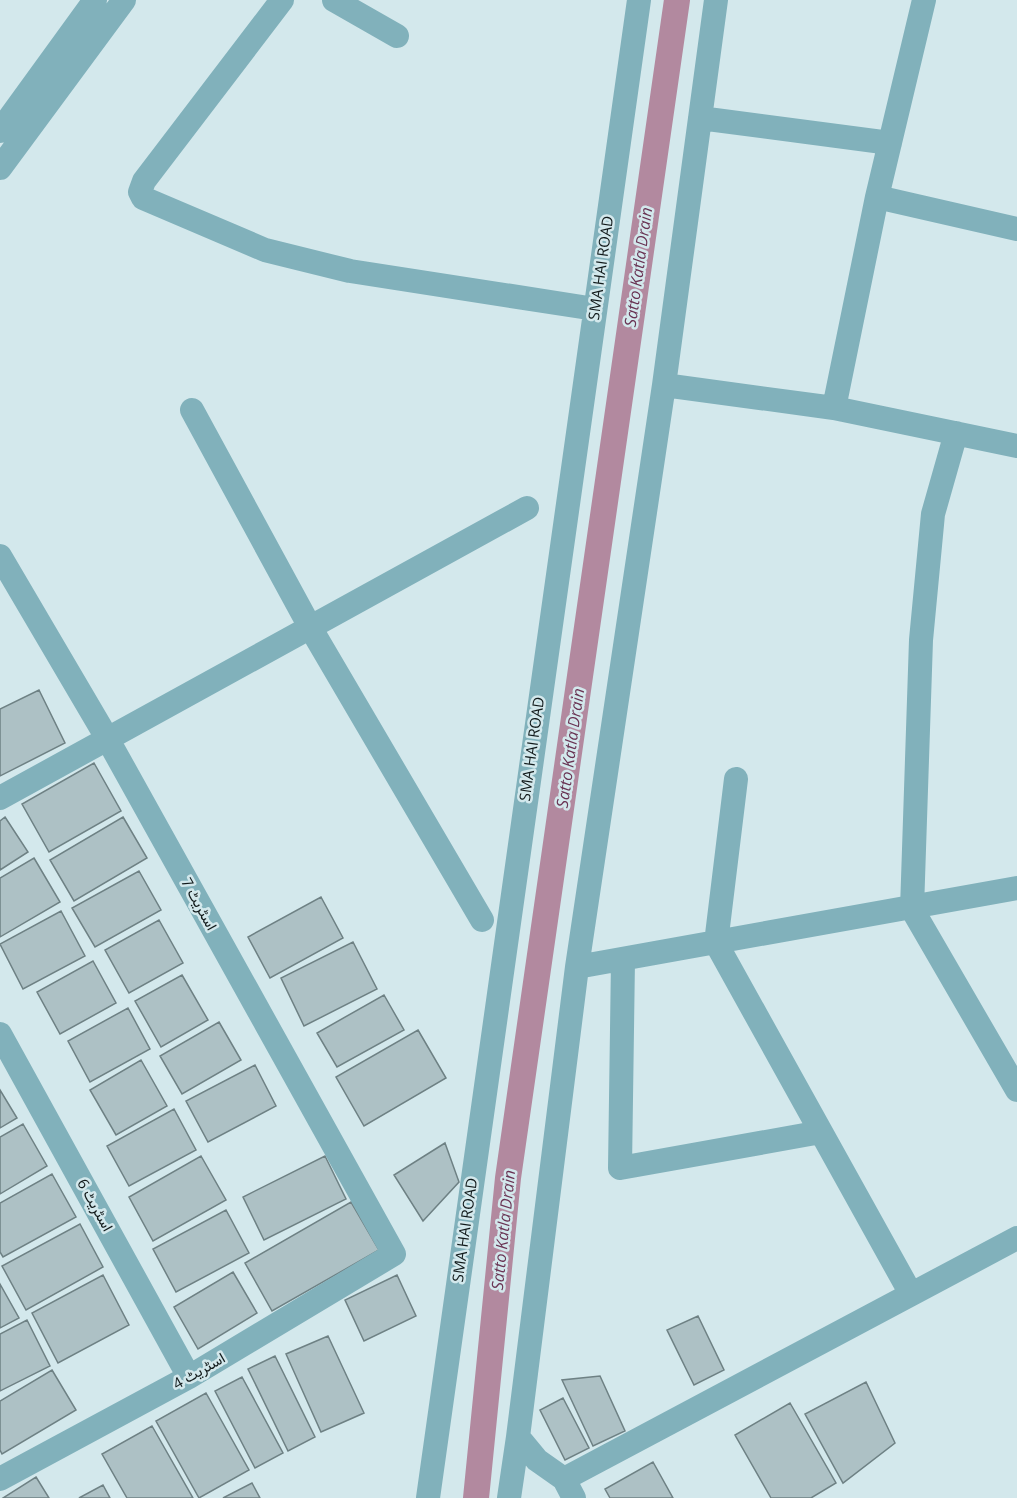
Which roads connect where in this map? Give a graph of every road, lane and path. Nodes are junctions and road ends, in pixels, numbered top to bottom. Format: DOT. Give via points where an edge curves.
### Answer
graph roads {
  1 [pos="95,0"];
  2 [pos="124,0"];
  3 [pos="282,0"];
  4 [pos="334,0"];
  5 [pos="639,0"];
  6 [pos="716,0"];
  7 [pos="924,0"];
  8 [pos="397,36"];
  9 [pos="700,118"];
  10 [pos="0,131"];
  11 [pos="890,143"];
  12 [pos="0,168"];
  13 [pos="877,197"];
  14 [pos="1017,229"];
  15 [pos="595,309"];
  16 [pos="663,385"];
  17 [pos="834,408"];
  18 [pos="192,410"];
  19 [pos="956,433"];
  20 [pos="1017,446"];
  21 [pos="527,508"];
  22 [pos="0,556"];
  23 [pos="310,627"];
  24 [pos="107,738"];
  25 [pos="736,778"];
  26 [pos="0,798"];
  27 [pos="1017,888"];
  28 [pos="912,909"];
  29 [pos="482,920"];
  30 [pos="716,943"];
  31 [pos="623,960"];
  32 [pos="577,967"];
  33 [pos="0,1034"];
  34 [pos="1017,1090"];
  35 [pos="821,1132"];
  36 [pos="1017,1239"];
  37 [pos="394,1254"];
  38 [pos="911,1294"];
  39 [pos="189,1377"];
  40 [pos="518,1437"];
  41 [pos="0,1479"];
  42 [pos="569,1489"];
  43 [pos="428,1498"];
  44 [pos="509,1498"];
  1 -- 10 [label="street"];
  2 -- 12 [label="street"];
  3 -- 15 [label="street" via="144,181 140,192 143,198 265,250 297,258 350,271"];
  4 -- 8 [label="street"];
  5 -- 15 [label="street, SMA HAI ROAD"];
  6 -- 9 [label="street"];
  7 -- 11 [label="street"];
  9 -- 11 [label="street"];
  9 -- 16 [label="street"];
  11 -- 13 [label="street"];
  13 -- 14 [label="street"];
  13 -- 17 [label="street"];
  15 -- 43 [label="street, SMA HAI ROAD"];
  16 -- 17 [label="street"];
  16 -- 32 [label="street"];
  17 -- 19 [label="street"];
  18 -- 23 [label="street"];
  19 -- 20 [label="street"];
  19 -- 28 [label="street" via="933,514 922,629"];
  21 -- 23 [label="street"];
  22 -- 24 [label="street, اسٹریٹ 7"];
  23 -- 24 [label="street"];
  23 -- 29 [label="street"];
  24 -- 26 [label="street"];
  24 -- 37 [label="street, اسٹریٹ 7"];
  25 -- 30 [label="street"];
  27 -- 28 [label="street"];
  28 -- 30 [label="street"];
  28 -- 34 [label="street"];
  30 -- 31 [label="street"];
  30 -- 35 [label="street"];
  31 -- 32 [label="street"];
  31 -- 35 [label="street" via="620,1167"];
  32 -- 40 [label="street"];
  33 -- 39 [label="street, اسٹریٹ 6"];
  35 -- 38 [label="street"];
  36 -- 38 [label="street"];
  37 -- 39 [label="street, اسٹریٹ 4"];
  38 -- 42 [label="street"];
  39 -- 41 [label="street, اسٹریٹ 4"];
  40 -- 42 [label="street"];
  40 -- 44 [label="street"];
}
